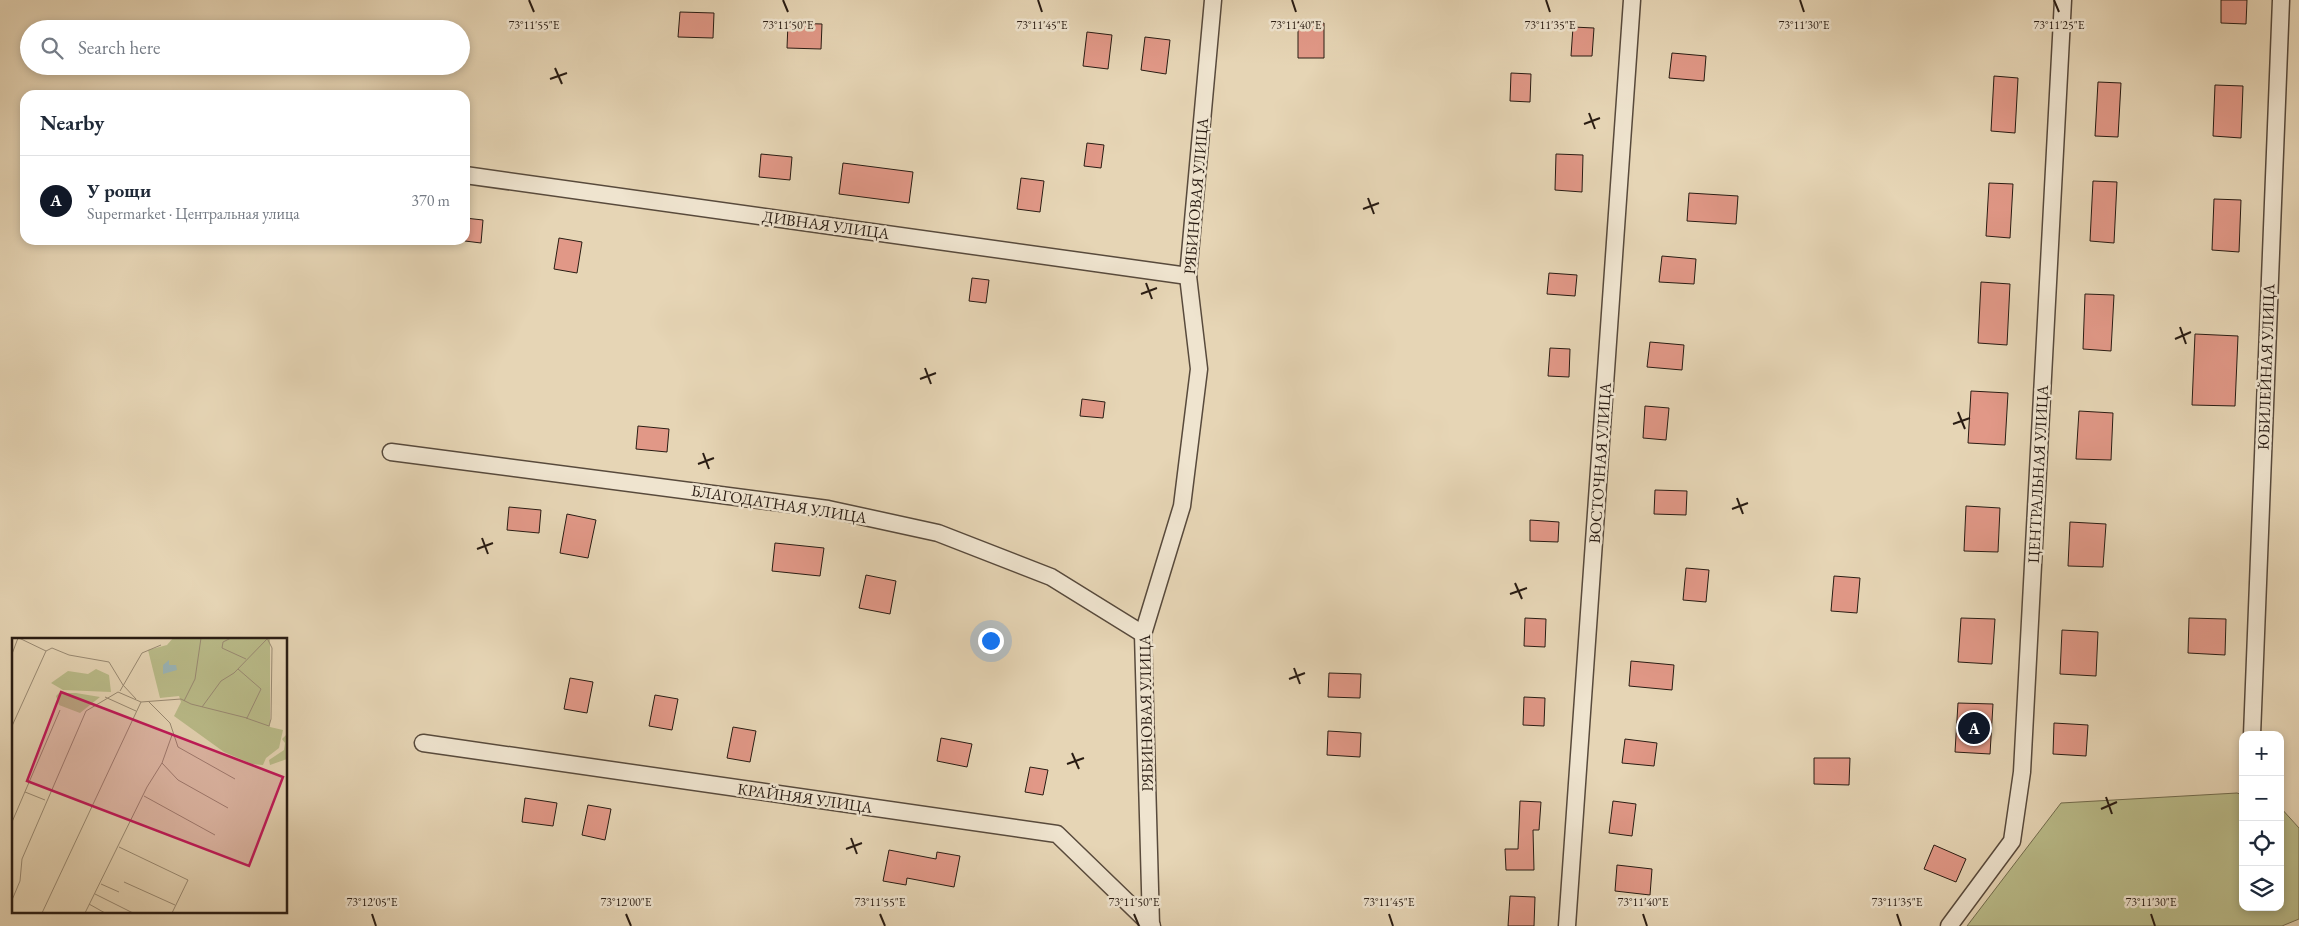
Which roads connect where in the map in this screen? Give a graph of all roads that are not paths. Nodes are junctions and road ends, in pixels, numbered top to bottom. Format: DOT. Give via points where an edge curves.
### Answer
graph roads {
  1 [pos="1213,0"];
  2 [pos="1632,0"];
  3 [pos="2063,0"];
  4 [pos="2281,0"];
  5 [pos="470,176"];
  6 [pos="1188,276"];
  7 [pos="391,452"];
  8 [pos="1143,634"];
  9 [pos="2252,731"];
  10 [pos="423,743"];
  11 [pos="1152,926"];
  12 [pos="1568,926"];
  13 [pos="1949,926"];
  1 -- 6 [label="street, РЯБИНОВАЯ УЛИЦА"];
  2 -- 12 [label="street, ВОСТОЧНАЯ УЛИЦА"];
  3 -- 13 [label="street, ЦЕНТРАЛЬНАЯ УЛИЦА" via="2022,772 2012,841"];
  4 -- 9 [label="street, ЮБИЛЕЙНАЯ УЛИЦА"];
  5 -- 6 [label="street, ДИВНАЯ УЛИЦА"];
  6 -- 8 [label="street, РЯБИНОВАЯ УЛИЦА" via="1199,369 1184,497"];
  7 -- 8 [label="street, БЛАГОДАТНАЯ УЛИЦА" via="828,509 938,533 1051,577"];
  8 -- 11 [label="street, РЯБИНОВАЯ УЛИЦА"];
  10 -- 11 [label="street, КРАЙНЯЯ УЛИЦА" via="1057,834"];
}
